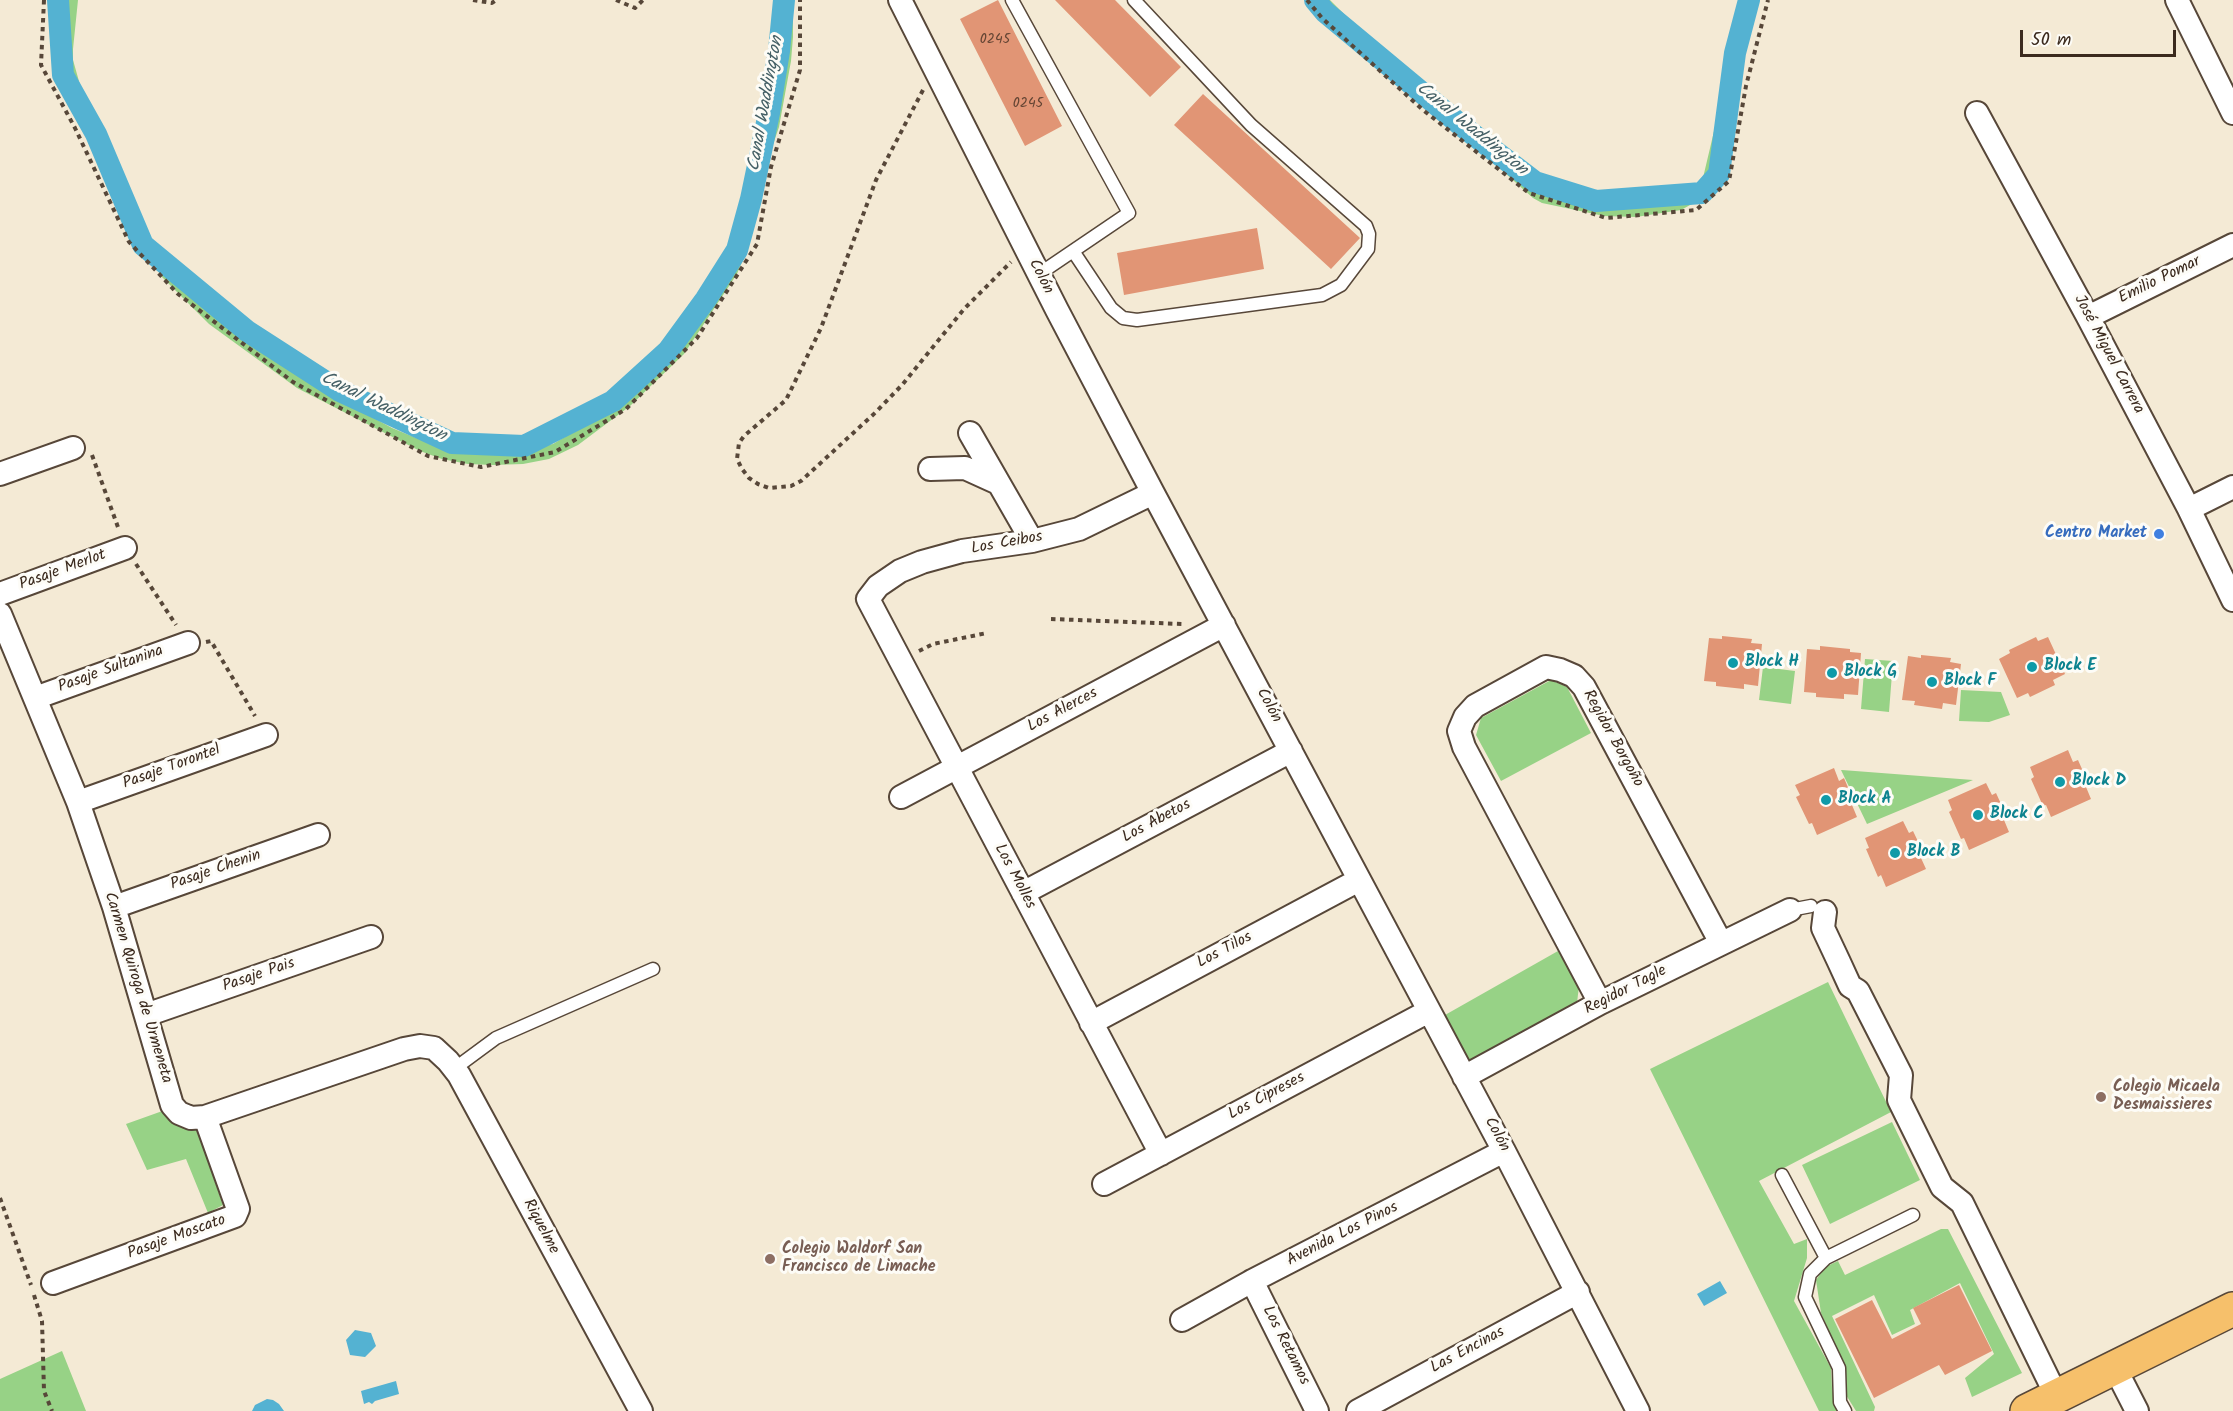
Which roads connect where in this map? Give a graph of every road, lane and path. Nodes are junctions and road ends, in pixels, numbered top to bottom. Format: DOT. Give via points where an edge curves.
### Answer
graph roads {
  1 [pos="44,0"];
  2 [pos="473,0"];
  3 [pos="496,0"];
  4 [pos="616,0"];
  5 [pos="644,0"];
  6 [pos="800,0"];
  7 [pos="900,0"];
  8 [pos="1012,0"];
  9 [pos="1134,0"];
  10 [pos="1306,0"];
  11 [pos="1768,0"];
  12 [pos="2177,0"];
  13 [pos="935,68"];
  14 [pos="1977,113"];
  15 [pos="2233,113"];
  16 [pos="2233,245"];
  17 [pos="1026,249"];
  18 [pos="1073,251"];
  19 [pos="1038,274"];
  20 [pos="2088,316"];
  21 [pos="970,433"];
  22 [pos="73,448"];
  23 [pos="930,470"];
  24 [pos="0,474"];
  25 [pos="998,483"];
  26 [pos="2233,487"];
  27 [pos="1153,493"];
  28 [pos="2189,509"];
  29 [pos="1032,541"];
  30 [pos="125,548"];
  31 [pos="0,594"];
  32 [pos="868,599"];
  33 [pos="2233,600"];
  34 [pos="0,614"];
  35 [pos="1051,619"];
  36 [pos="1224,625"];
  37 [pos="987,633"];
  38 [pos="188,643"];
  39 [pos="899,660"];
  40 [pos="35,698"];
  41 [pos="266,735"];
  42 [pos="1291,751"];
  43 [pos="957,768"];
  44 [pos="901,797"];
  45 [pos="78,802"];
  46 [pos="318,835"];
  47 [pos="1359,880"];
  48 [pos="1023,893"];
  49 [pos="114,907"];
  50 [pos="371,937"];
  51 [pos="1721,943"];
  52 [pos="653,969"];
  53 [pos="1600,1003"];
  54 [pos="1429,1011"];
  55 [pos="146,1015"];
  56 [pos="1091,1023"];
  57 [pos="454,1069"];
  58 [pos="1464,1077"];
  59 [pos="205,1117"];
  60 [pos="1504,1150"];
  61 [pos="1161,1154"];
  62 [pos="1782,1175"];
  63 [pos="1104,1184"];
  64 [pos="0,1198"];
  65 [pos="1913,1215"];
  66 [pos="1826,1258"];
  67 [pos="1252,1281"];
  68 [pos="53,1283"];
  69 [pos="1578,1292"];
  70 [pos="2233,1310"];
  71 [pos="1182,1320"];
  72 [pos="2115,1368"];
  73 [pos="2057,1397"];
  74 [pos="52,1411"];
  75 [pos="641,1411"];
  76 [pos="1317,1411"];
  77 [pos="1358,1411"];
  78 [pos="1638,1411"];
  79 [pos="1845,1411"];
  80 [pos="2027,1411"];
  81 [pos="2137,1411"];
  1 -- 6 [label="path" via="41,65 129,242 178,294 292,382 428,456 481,466 555,452 626,409 697,338 757,244 771,167 800,70"];
  2 -- 3 [label="path"];
  4 -- 5 [label="path" via="635,8"];
  7 -- 13 [label="street, Colón"];
  8 -- 18 [label="lane" via="1129,213"];
  9 -- 18 [label="lane" via="1251,125 1366,226 1368,249 1341,285 1322,295 1137,320 1123,318 1110,308"];
  10 -- 11 [label="path" via="1423,110 1529,193 1606,218 1696,210 1729,181 1746,86"];
  12 -- 15 [label="street"];
  13 -- 17 [label="street, Colón"];
  13 -- 17 [label="path" via="876,180 821,328 786,400 739,443 737,459 749,478 769,488 801,481 902,385 970,302"];
  14 -- 20 [label="street, José Miguel Carrera"];
  16 -- 20 [label="street, Emilio Pomar"];
  17 -- 19 [label="street, Colón"];
  18 -- 19 [label="lane"];
  19 -- 27 [label="street, Colón"];
  20 -- 28 [label="street, José Miguel Carrera"];
  21 -- 25 [label="street"];
  22 -- 24 [label="street"];
  22 -- 30 [label="path" via="91,452"];
  23 -- 25 [label="street" via="965,468"];
  25 -- 29 [label="street"];
  26 -- 28 [label="street"];
  27 -- 29 [label="street, Los Ceibos" via="1079,529"];
  27 -- 36 [label="street, Colón"];
  28 -- 33 [label="street, José Miguel Carrera"];
  29 -- 32 [label="street, Los Ceibos" via="962,551 922,562 885,581"];
  30 -- 31 [label="street, Pasaje Merlot"];
  30 -- 38 [label="path"];
  32 -- 39 [label="street, Los Molles"];
  34 -- 40 [label="street, Carmen Quiroga de Urmeneta"];
  35 -- 36 [label="path"];
  36 -- 42 [label="street, Colón"];
  36 -- 43 [label="street, Los Alerces"];
  37 -- 39 [label="path" via="933,644"];
  38 -- 40 [label="street, Pasaje Sultanina"];
  38 -- 41 [label="path" via="211,641"];
  39 -- 43 [label="street, Los Molles"];
  40 -- 45 [label="street, Carmen Quiroga de Urmeneta"];
  41 -- 45 [label="street, Pasaje Torontel"];
  42 -- 47 [label="street, Colón"];
  42 -- 48 [label="street, Los Abetos"];
  43 -- 44 [label="street, Los Alerces"];
  43 -- 48 [label="street, Los Molles"];
  45 -- 49 [label="street, Carmen Quiroga de Urmeneta"];
  46 -- 49 [label="street, Pasaje Chenin"];
  47 -- 54 [label="street, Colón"];
  47 -- 56 [label="street, Los Tilos"];
  48 -- 56 [label="street, Los Molles"];
  49 -- 55 [label="street, Carmen Quiroga de Urmeneta"];
  50 -- 55 [label="street, Pasaje Pais"];
  51 -- 53 [label="street, Regidor Tagle"];
  51 -- 53 [label="street, Regidor Borgoño" via="1584,687 1574,676 1546,668 1475,706 1460,731 1464,747"];
  51 -- 73 [label="street, Regidor Tagle" via="1809,909 1823,928 1850,986 1858,991 1901,1075 1899,1100 1942,1187 1962,1203"];
  52 -- 57 [label="lane" via="496,1038"];
  53 -- 58 [label="street, Regidor Tagle"];
  54 -- 58 [label="street, Colón"];
  54 -- 61 [label="street, Los Cipreses"];
  55 -- 59 [label="street, Carmen Quiroga de Urmeneta" via="172,1105 191,1118"];
  56 -- 61 [label="street, Los Molles"];
  57 -- 59 [label="street, Riquelme" via="434,1048 404,1049"];
  57 -- 75 [label="street, Riquelme"];
  58 -- 60 [label="street, Colón"];
  59 -- 68 [label="street, Pasaje Moscato" via="238,1209 235,1216"];
  60 -- 67 [label="street, Avenida Los Pinos"];
  60 -- 69 [label="street, Colón"];
  61 -- 63 [label="street, Los Cipreses"];
  62 -- 66 [label="lane"];
  64 -- 74 [label="path" via="42,1321 44,1391"];
  65 -- 66 [label="lane"];
  66 -- 79 [label="lane" via="1810,1274 1805,1297 1839,1368 1840,1402"];
  67 -- 71 [label="street, Avenida Los Pinos"];
  67 -- 76 [label="street, Los Retamos"];
  69 -- 77 [label="street, Las Encinas"];
  69 -- 78 [label="street, Colón"];
  70 -- 72 [label="main road"];
  72 -- 73 [label="main road"];
  72 -- 81 [label="street"];
  73 -- 80 [label="main road"];
}
